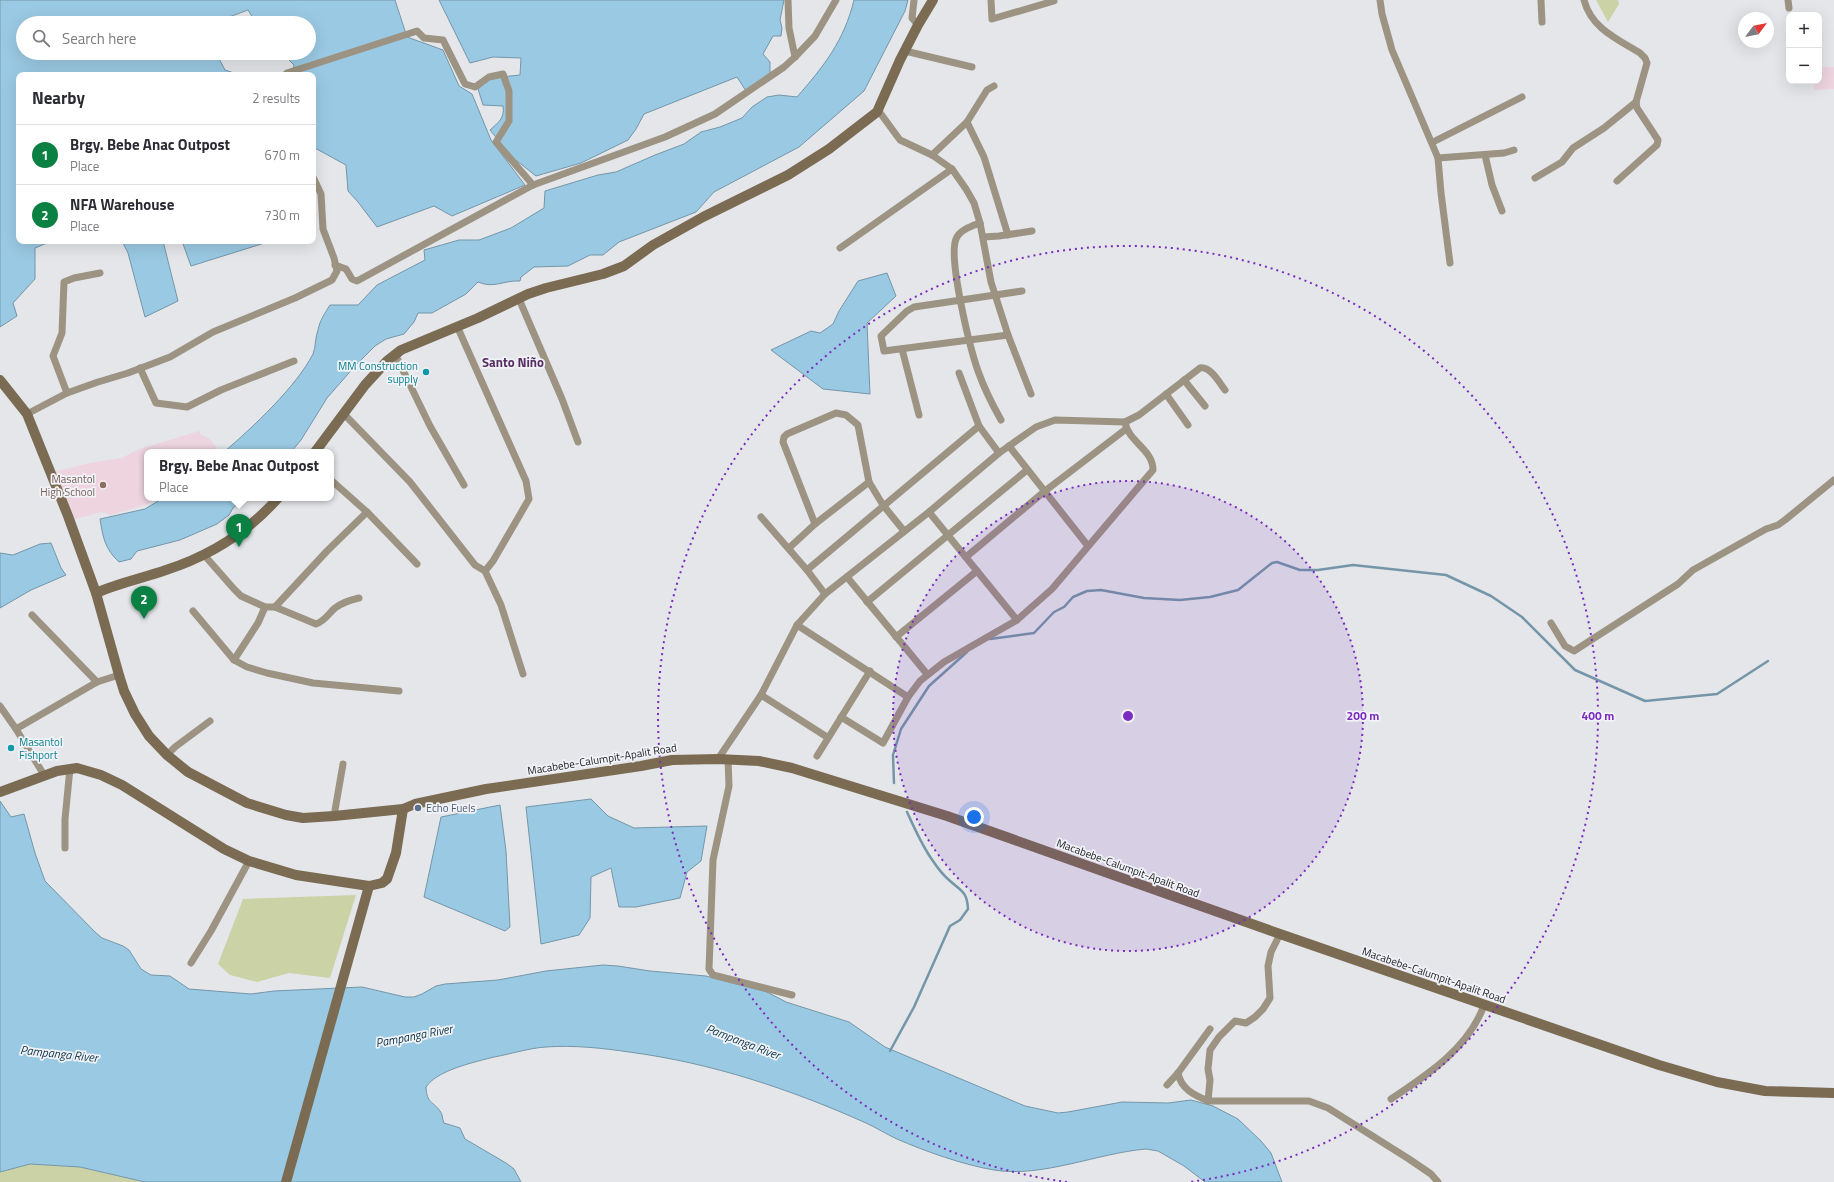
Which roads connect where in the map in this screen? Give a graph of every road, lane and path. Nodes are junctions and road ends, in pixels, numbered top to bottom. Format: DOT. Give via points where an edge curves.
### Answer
graph roads {
  1 [pos="788,0"];
  2 [pos="836,0"];
  3 [pos="914,0"];
  4 [pos="933,0"];
  5 [pos="991,0"];
  6 [pos="1380,0"];
  7 [pos="1542,0"];
  8 [pos="1584,0"];
  9 [pos="1788,0"];
  10 [pos="1054,1"];
  11 [pos="1789,8"];
  12 [pos="1542,22"];
  13 [pos="918,25"];
  14 [pos="904,51"];
  15 [pos="795,57"];
  16 [pos="972,67"];
  17 [pos="290,72"];
  18 [pos="994,86"];
  19 [pos="1522,97"];
  20 [pos="1636,102"];
  21 [pos="878,110"];
  22 [pos="967,122"];
  23 [pos="1433,142"];
  24 [pos="1514,150"];
  25 [pos="932,155"];
  26 [pos="1485,155"];
  27 [pos="1438,158"];
  28 [pos="952,169"];
  29 [pos="1535,178"];
  30 [pos="1617,181"];
  31 [pos="316,183"];
  32 [pos="532,185"];
  33 [pos="1502,211"];
  34 [pos="980,223"];
  35 [pos="1032,231"];
  36 [pos="1008,235"];
  37 [pos="984,237"];
  38 [pos="840,248"];
  39 [pos="1450,263"];
  40 [pos="335,265"];
  41 [pos="100,272"];
  42 [pos="1022,291"];
  43 [pos="997,296"];
  44 [pos="519,298"];
  45 [pos="960,300"];
  46 [pos="457,326"];
  47 [pos="1008,335"];
  48 [pos="970,341"];
  49 [pos="902,349"];
  50 [pos="395,354"];
  51 [pos="294,360"];
  52 [pos="140,368"];
  53 [pos="959,373"];
  54 [pos="0,380"];
  55 [pos="1184,380"];
  56 [pos="1225,390"];
  57 [pos="67,393"];
  58 [pos="1031,394"];
  59 [pos="1166,394"];
  60 [pos="1205,406"];
  61 [pos="343,412"];
  62 [pos="27,414"];
  63 [pos="919,415"];
  64 [pos="1001,420"];
  65 [pos="1188,425"];
  66 [pos="980,426"];
  67 [pos="1125,426"];
  68 [pos="578,442"];
  69 [pos="1009,446"];
  70 [pos="317,449"];
  71 [pos="999,453"];
  72 [pos="1027,470"];
  73 [pos="1834,480"];
  74 [pos="869,482"];
  75 [pos="334,483"];
  76 [pos="464,486"];
  77 [pos="1045,491"];
  78 [pos="275,501"];
  79 [pos="883,505"];
  80 [pos="367,512"];
  81 [pos="929,512"];
  82 [pos="761,517"];
  83 [pos="815,524"];
  84 [pos="904,531"];
  85 [pos="949,536"];
  86 [pos="1088,546"];
  87 [pos="789,548"];
  88 [pos="205,556"];
  89 [pos="966,557"];
  90 [pos="417,564"];
  91 [pos="807,570"];
  92 [pos="484,571"];
  93 [pos="977,571"];
  94 [pos="847,577"];
  95 [pos="96,593"];
  96 [pos="825,594"];
  97 [pos="359,598"];
  98 [pos="867,602"];
  99 [pos="275,606"];
  100 [pos="265,607"];
  101 [pos="193,611"];
  102 [pos="32,615"];
  103 [pos="1017,620"];
  104 [pos="1551,623"];
  105 [pos="797,625"];
  106 [pos="896,638"];
  107 [pos="234,660"];
  108 [pos="870,671"];
  109 [pos="523,674"];
  110 [pos="927,674"];
  111 [pos="119,675"];
  112 [pos="97,682"];
  113 [pos="399,691"];
  114 [pos="761,695"];
  115 [pos="908,697"];
  116 [pos="0,706"];
  117 [pos="841,717"];
  118 [pos="210,721"];
  119 [pos="16,729"];
  120 [pos="828,737"];
  121 [pos="167,755"];
  122 [pos="817,756"];
  123 [pos="723,759"];
  124 [pos="343,764"];
  125 [pos="70,768"];
  126 [pos="44,775"];
  127 [pos="4,790"];
  128 [pos="403,809"];
  129 [pos="334,816"];
  130 [pos="65,848"];
  131 [pos="249,861"];
  132 [pos="370,886"];
  133 [pos="1280,934"];
  134 [pos="191,963"];
  135 [pos="792,995"];
  136 [pos="1484,1005"];
  137 [pos="1210,1030"];
  138 [pos="1178,1073"];
  139 [pos="1167,1085"];
  140 [pos="1834,1093"];
  141 [pos="1391,1099"];
  142 [pos="1208,1101"];
  143 [pos="286,1182"];
  144 [pos="1438,1182"];
  1 -- 15 [label="street" via="788,28"];
  2 -- 15 [label="street" via="814,36"];
  3 -- 13 [label="street" via="912,18"];
  4 -- 13 [label="main road"];
  5 -- 10 [label="street" via="992,19"];
  6 -- 23 [label="street" via="1392,50"];
  7 -- 12 [label="street"];
  8 -- 20 [label="street" via="1598,26 1645,58 1647,62"];
  9 -- 11 [label="street"];
  13 -- 14 [label="main road"];
  14 -- 16 [label="street"];
  14 -- 21 [label="main road"];
  15 -- 32 [label="street" via="742,97 694,125"];
  17 -- 32 [label="street" via="417,31 424,38 443,40 465,84 475,87 489,77 503,74 509,91 509,121 496,142"];
  18 -- 22 [label="street" via="987,90"];
  19 -- 23 [label="street"];
  20 -- 29 [label="street" via="1604,128 1573,148 1562,162"];
  20 -- 30 [label="street" via="1658,140 1657,145"];
  21 -- 25 [label="street" via="900,140"];
  21 -- 44 [label="main road" via="829,149 788,176 703,217 652,245 624,266"];
  22 -- 25 [label="street"];
  22 -- 36 [label="street" via="984,157"];
  23 -- 27 [label="street"];
  24 -- 26 [label="street"];
  25 -- 28 [label="street"];
  26 -- 27 [label="street"];
  26 -- 33 [label="street" via="1492,185"];
  27 -- 39 [label="street"];
  28 -- 34 [label="street" via="974,203"];
  28 -- 38 [label="street"];
  31 -- 40 [label="street" via="321,194 323,229"];
  32 -- 40 [label="street" via="357,281 352,279 346,269"];
  34 -- 37 [label="street"];
  34 -- 45 [label="street" via="963,231 956,238 953,254"];
  35 -- 36 [label="street"];
  36 -- 37 [label="street"];
  37 -- 43 [label="street" via="989,271"];
  40 -- 52 [label="street" via="337,271 332,280 214,332 170,357"];
  41 -- 57 [label="street" via="64,282 62,334 53,356"];
  42 -- 43 [label="street"];
  43 -- 45 [label="street"];
  43 -- 47 [label="street"];
  44 -- 46 [label="main road"];
  44 -- 68 [label="street"];
  45 -- 48 [label="street"];
  45 -- 49 [label="street" via="918,306 907,311 882,336 884,351"];
  46 -- 50 [label="main road" via="414,343"];
  46 -- 92 [label="street" via="526,481 529,499 492,562"];
  47 -- 48 [label="street"];
  47 -- 58 [label="street"];
  48 -- 49 [label="street"];
  48 -- 64 [label="street" via="989,400"];
  49 -- 63 [label="street"];
  50 -- 61 [label="main road" via="368,380"];
  50 -- 76 [label="street" via="430,426"];
  51 -- 52 [label="street" via="187,407 156,403"];
  52 -- 57 [label="street"];
  53 -- 66 [label="street"];
  54 -- 62 [label="main road, Macabebe-Calumpit-Apalit Road"];
  55 -- 56 [label="street" via="1204,367"];
  55 -- 59 [label="street"];
  55 -- 60 [label="street"];
  57 -- 62 [label="street"];
  59 -- 65 [label="street"];
  59 -- 67 [label="street"];
  61 -- 70 [label="main road"];
  61 -- 92 [label="street" via="391,460 475,565"];
  62 -- 95 [label="main road, Macabebe-Calumpit-Apalit Road"];
  66 -- 71 [label="street"];
  66 -- 79 [label="street"];
  67 -- 69 [label="street" via="1055,420 1036,427"];
  67 -- 77 [label="street"];
  67 -- 86 [label="street" via="1153,462 1153,470"];
  69 -- 71 [label="street"];
  69 -- 72 [label="street"];
  71 -- 81 [label="street"];
  72 -- 77 [label="street"];
  72 -- 85 [label="street"];
  73 -- 104 [label="street" via="1778,525 1766,529 1693,570 1678,584 1574,651 1565,646"];
  74 -- 79 [label="street"];
  74 -- 83 [label="street"];
  74 -- 83 [label="street" via="858,425 853,419 836,413 786,434 783,442"];
  75 -- 80 [label="street"];
  77 -- 86 [label="street"];
  77 -- 89 [label="street"];
  78 -- 88 [label="main road" via="252,524"];
  79 -- 84 [label="street"];
  79 -- 91 [label="street"];
  80 -- 90 [label="street"];
  80 -- 99 [label="street"];
  81 -- 84 [label="street"];
  81 -- 85 [label="street"];
  82 -- 87 [label="street"];
  83 -- 87 [label="street"];
  84 -- 94 [label="street"];
  85 -- 89 [label="street"];
  85 -- 98 [label="street"];
  86 -- 103 [label="street" via="1052,589"];
  87 -- 91 [label="street"];
  88 -- 95 [label="main road"];
  88 -- 100 [label="street" via="241,596"];
  89 -- 93 [label="street"];
  91 -- 96 [label="street"];
  92 -- 109 [label="street" via="501,605"];
  93 -- 103 [label="street"];
  93 -- 106 [label="street"];
  94 -- 96 [label="street"];
  94 -- 98 [label="street"];
  95 -- 111 [label="main road, Macabebe-Calumpit-Apalit Road"];
  96 -- 105 [label="street"];
  97 -- 99 [label="street" via="335,608 322,622 316,624"];
  98 -- 106 [label="street"];
  99 -- 100 [label="street"];
  100 -- 107 [label="street" via="255,630"];
  101 -- 107 [label="street"];
  102 -- 112 [label="street"];
  103 -- 110 [label="street"];
  105 -- 108 [label="street"];
  105 -- 114 [label="street"];
  106 -- 110 [label="street"];
  107 -- 113 [label="street" via="267,673 313,683"];
  108 -- 115 [label="street"];
  108 -- 117 [label="street"];
  110 -- 115 [label="street"];
  111 -- 112 [label="street"];
  111 -- 121 [label="main road, Macabebe-Calumpit-Apalit Road" via="135,714 149,736"];
  112 -- 119 [label="street"];
  114 -- 120 [label="street"];
  114 -- 123 [label="street"];
  115 -- 117 [label="street" via="883,743"];
  116 -- 119 [label="street"];
  117 -- 120 [label="street"];
  118 -- 121 [label="street"];
  119 -- 126 [label="street"];
  120 -- 122 [label="street"];
  121 -- 129 [label="main road, Macabebe-Calumpit-Apalit Road" via="188,772 247,804 303,818"];
  123 -- 128 [label="main road, Macabebe-Calumpit-Apalit Road" via="672,760 486,789 415,804"];
  123 -- 133 [label="main road, Macabebe-Calumpit-Apalit Road" via="759,761 792,768 940,814"];
  123 -- 135 [label="street" via="729,786 713,860 709,969 713,975"];
  124 -- 129 [label="street"];
  125 -- 126 [label="main road"];
  125 -- 130 [label="street"];
  125 -- 131 [label="main road" via="101,775 122,785 224,849"];
  126 -- 127 [label="main road"];
  128 -- 129 [label="main road, Macabebe-Calumpit-Apalit Road"];
  128 -- 132 [label="main road" via="396,853 388,879 382,884"];
  131 -- 132 [label="main road" via="296,875"];
  131 -- 134 [label="street"];
  132 -- 143 [label="main road"];
  133 -- 136 [label="main road, Macabebe-Calumpit-Apalit Road"];
  133 -- 142 [label="street" via="1271,952 1268,966 1270,998 1255,1017 1246,1023 1236,1021 1218,1036 1210,1050"];
  136 -- 140 [label="main road, Macabebe-Calumpit-Apalit Road" via="1659,1065 1717,1082 1765,1091"];
  136 -- 141 [label="street" via="1471,1032 1444,1060"];
  137 -- 138 [label="street"];
  138 -- 139 [label="street"];
  138 -- 142 [label="street" via="1179,1080 1191,1094"];
  142 -- 144 [label="street" via="1309,1101 1328,1108 1409,1159"];
}
